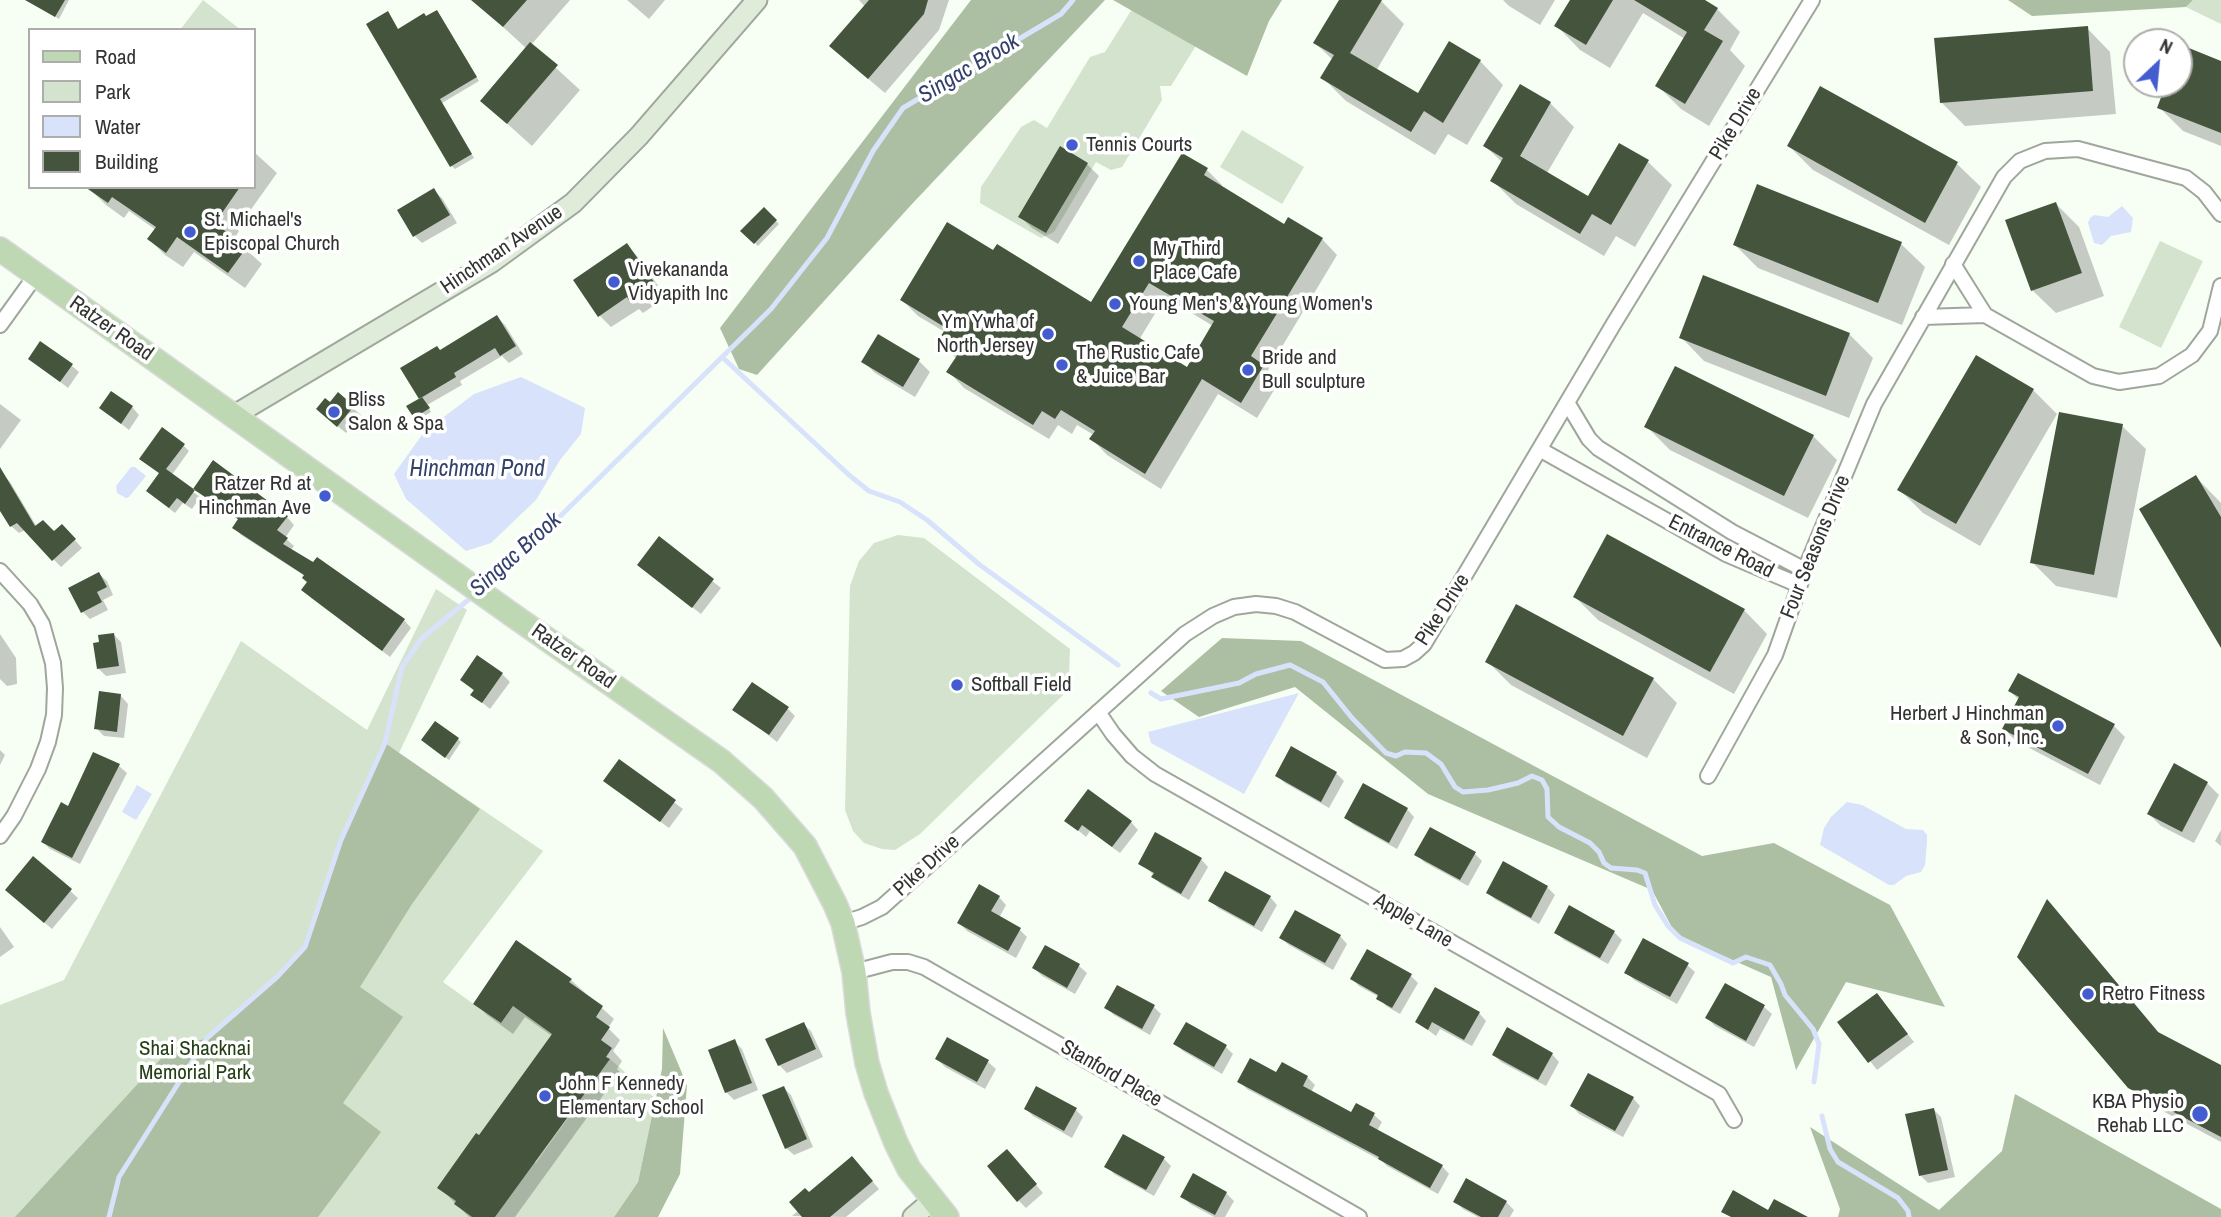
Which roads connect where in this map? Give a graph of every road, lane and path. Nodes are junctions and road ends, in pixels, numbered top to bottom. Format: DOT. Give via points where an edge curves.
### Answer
graph roads {
  1 [pos="757,0"];
  2 [pos="1812,0"];
  3 [pos="2221,214"];
  4 [pos="0,249"];
  5 [pos="1953,264"];
  6 [pos="36,275"];
  7 [pos="2221,286"];
  8 [pos="1985,315"];
  9 [pos="1923,317"];
  10 [pos="0,325"];
  11 [pos="1568,404"];
  12 [pos="233,416"];
  13 [pos="1541,450"];
  14 [pos="1656,483"];
  15 [pos="1644,507"];
  16 [pos="1805,570"];
  17 [pos="0,571"];
  18 [pos="1800,586"];
  19 [pos="1098,712"];
  20 [pos="1708,776"];
  21 [pos="0,836"];
  22 [pos="843,923"];
  23 [pos="854,972"];
  24 [pos="1734,1119"];
  25 [pos="940,1209"];
  26 [pos="913,1217"];
  27 [pos="1359,1217"];
  1 -- 12 [label="street, Hinchman Avenue" via="639,136 573,203 492,262"];
  2 -- 11 [label="street, Pike Drive"];
  3 -- 5 [label="street, Four Seasons Drive" via="2186,178 2078,149 2045,151 2020,161 2004,177"];
  4 -- 6 [label="main road, Ratzer Road"];
  5 -- 8 [label="street"];
  5 -- 9 [label="street, Four Seasons Drive"];
  6 -- 10 [label="street"];
  6 -- 12 [label="main road, Ratzer Road"];
  7 -- 8 [label="street" via="2210,331 2192,355 2159,376 2119,382 2093,376"];
  8 -- 9 [label="street"];
  9 -- 16 [label="street, Four Seasons Drive" via="1874,404"];
  11 -- 13 [label="street, Pike Drive"];
  11 -- 14 [label="street, Entrance Road" via="1598,448"];
  12 -- 22 [label="main road, Ratzer Road" via="721,761 763,797 805,846"];
  13 -- 15 [label="street, Entrance Road"];
  13 -- 19 [label="street, Pike Drive" via="1415,653 1385,660 1295,612 1255,604 1234,607 1192,628"];
  14 -- 15 [label="street, Entrance Road"];
  14 -- 16 [label="street, Entrance Road" via="1732,532"];
  15 -- 18 [label="street, Entrance Road" via="1726,554"];
  16 -- 18 [label="street, Four Seasons Drive"];
  17 -- 21 [label="street" via="42,624 55,688 54,715 38,769"];
  18 -- 20 [label="street, Four Seasons Drive" via="1775,655"];
  19 -- 22 [label="street, Pike Drive" via="882,907"];
  19 -- 24 [label="street, Apple Lane" via="1132,756 1163,779 1719,1094"];
  22 -- 23 [label="main road, Ratzer Road"];
  23 -- 25 [label="main road, Ratzer Road" via="876,1093 909,1169"];
  23 -- 27 [label="street, Stanford Place" via="892,962 924,967"];
  25 -- 26 [label="street"];
}
